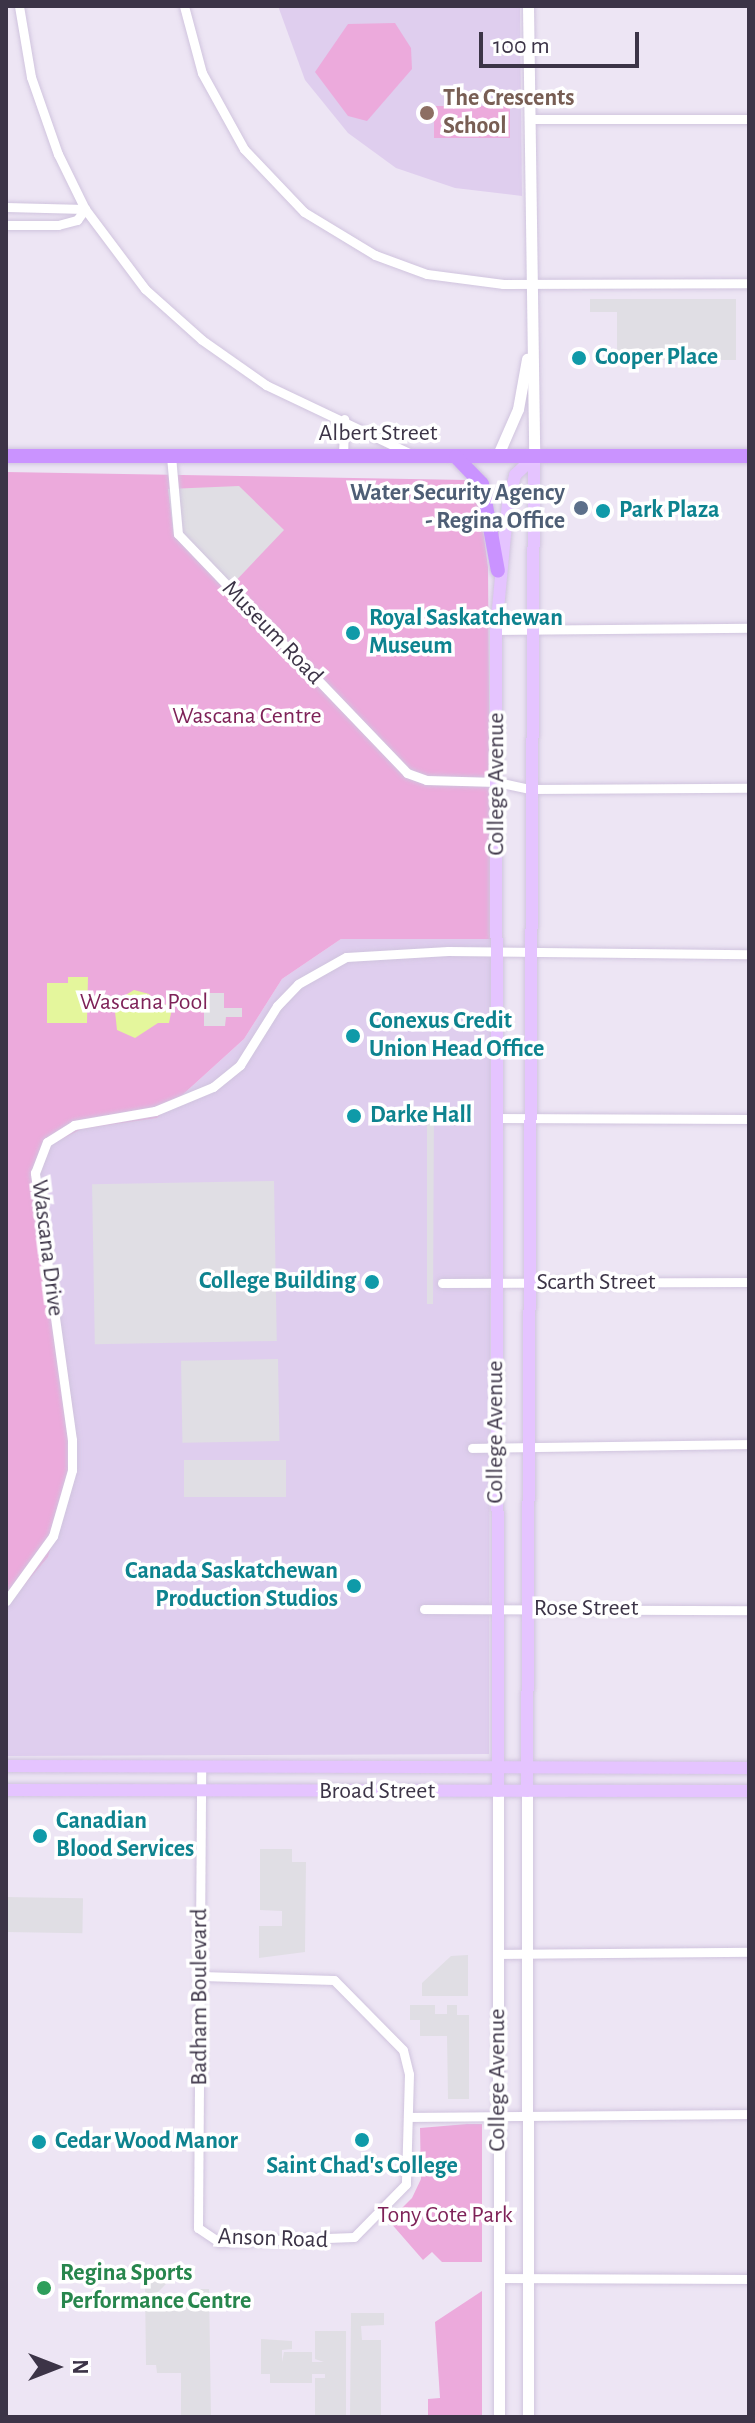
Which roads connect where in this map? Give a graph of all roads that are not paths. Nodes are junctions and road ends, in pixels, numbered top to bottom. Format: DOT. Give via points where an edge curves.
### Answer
graph roads {
  1 [pos="19,6"];
  2 [pos="184,6"];
  3 [pos="528,6"];
  4 [pos="529,119"];
  5 [pos="749,119"];
  6 [pos="6,207"];
  7 [pos="85,209"];
  8 [pos="6,225"];
  9 [pos="529,283"];
  10 [pos="749,283"];
  11 [pos="529,350"];
  12 [pos="344,419"];
  13 [pos="6,456"];
  14 [pos="171,456"];
  15 [pos="343,456"];
  16 [pos="414,456"];
  17 [pos="749,456"];
  18 [pos="456,457"];
  19 [pos="497,457"];
  20 [pos="534,457"];
  21 [pos="498,571"];
  22 [pos="749,628"];
  23 [pos="496,630"];
  24 [pos="531,630"];
  25 [pos="497,782"];
  26 [pos="749,788"];
  27 [pos="531,789"];
  28 [pos="497,951"];
  29 [pos="529,954"];
  30 [pos="749,954"];
  31 [pos="497,1118"];
  32 [pos="529,1118"];
  33 [pos="749,1119"];
  34 [pos="749,1282"];
  35 [pos="442,1283"];
  36 [pos="496,1283"];
  37 [pos="530,1284"];
  38 [pos="749,1444"];
  39 [pos="527,1446"];
  40 [pos="496,1447"];
  41 [pos="472,1448"];
  42 [pos="6,1601"];
  43 [pos="424,1609"];
  44 [pos="498,1609"];
  45 [pos="531,1609"];
  46 [pos="749,1610"];
  47 [pos="6,1766"];
  48 [pos="201,1766"];
  49 [pos="498,1767"];
  50 [pos="527,1768"];
  51 [pos="749,1768"];
  52 [pos="6,1790"];
  53 [pos="498,1791"];
  54 [pos="527,1791"];
  55 [pos="749,1791"];
  56 [pos="201,1793"];
  57 [pos="749,1952"];
  58 [pos="528,1953"];
  59 [pos="497,1954"];
  60 [pos="201,1976"];
  61 [pos="749,2114"];
  62 [pos="529,2115"];
  63 [pos="498,2116"];
  64 [pos="409,2117"];
  65 [pos="198,2228"];
  66 [pos="498,2278"];
  67 [pos="529,2278"];
  68 [pos="749,2279"];
  69 [pos="499,2417"];
  70 [pos="528,2417"];
  1 -- 7 [label="street" via="43,116"];
  2 -- 9 [label="street" via="202,73 228,126 262,171 304,212 398,265 461,281"];
  3 -- 4 [label="street, College Avenue"];
  4 -- 5 [label="street"];
  4 -- 9 [label="street, College Avenue"];
  6 -- 7 [label="street"];
  7 -- 8 [label="street" via="77,220 58,225"];
  7 -- 12 [label="street" via="172,316 266,385"];
  9 -- 10 [label="street"];
  9 -- 11 [label="street, College Avenue"];
  11 -- 19 [label="street, College Avenue" via="518,409"];
  11 -- 20 [label="street, College Avenue" via="535,389"];
  12 -- 15 [label="street"];
  12 -- 16 [label="street"];
  13 -- 14 [label="main road, Albert Street"];
  14 -- 15 [label="main road, Albert Street"];
  14 -- 25 [label="street, Museum Road" via="178,534 407,773 426,780"];
  15 -- 16 [label="main road, Albert Street"];
  16 -- 18 [label="main road, Albert Street"];
  17 -- 20 [label="main road, Albert Street"];
  18 -- 19 [label="main road, Albert Street"];
  18 -- 21 [label="main road" via="482,484"];
  19 -- 20 [label="main road, Albert Street"];
  20 -- 21 [label="main road, College Avenue" via="515,475"];
  20 -- 24 [label="main road, College Avenue"];
  21 -- 23 [label="main road, College Avenue"];
  22 -- 24 [label="street"];
  23 -- 24 [label="street"];
  23 -- 25 [label="main road, College Avenue"];
  24 -- 27 [label="main road, College Avenue"];
  25 -- 27 [label="street, Museum Road"];
  25 -- 28 [label="main road, College Avenue"];
  26 -- 27 [label="street, Museum Road"];
  27 -- 29 [label="main road, College Avenue"];
  28 -- 29 [label="street, Wascana Drive"];
  28 -- 31 [label="main road, College Avenue"];
  28 -- 42 [label="street, Wascana Drive" via="346,957 298,984 277,1006 240,1065 213,1087 155,1111 74,1125 47,1142 35,1173 72,1470 53,1536"];
  29 -- 30 [label="street, Wascana Drive"];
  29 -- 32 [label="main road, College Avenue"];
  31 -- 32 [label="street"];
  31 -- 36 [label="main road, College Avenue"];
  32 -- 33 [label="street"];
  32 -- 37 [label="main road, College Avenue"];
  34 -- 37 [label="street, Scarth Street"];
  35 -- 36 [label="street, Scarth Street"];
  36 -- 37 [label="street, Scarth Street"];
  36 -- 40 [label="main road, College Avenue"];
  37 -- 39 [label="main road, College Avenue"];
  38 -- 39 [label="street"];
  39 -- 40 [label="street"];
  39 -- 45 [label="main road, College Avenue"];
  40 -- 41 [label="street"];
  40 -- 44 [label="main road, College Avenue"];
  43 -- 44 [label="street, Rose Street"];
  44 -- 45 [label="street, Rose Street"];
  44 -- 49 [label="main road, College Avenue"];
  45 -- 46 [label="street, Rose Street"];
  45 -- 50 [label="main road, College Avenue"];
  47 -- 48 [label="main road, Broad Street"];
  48 -- 49 [label="main road, Broad Street"];
  48 -- 56 [label="street, Badham Boulevard"];
  49 -- 50 [label="main road, Broad Street"];
  49 -- 53 [label="main road, College Avenue"];
  50 -- 51 [label="main road, Broad Street"];
  50 -- 54 [label="main road, College Avenue"];
  52 -- 56 [label="main road, Broad Street"];
  53 -- 54 [label="main road, Broad Street"];
  53 -- 56 [label="main road, Broad Street"];
  53 -- 59 [label="street, College Avenue"];
  54 -- 55 [label="main road, Broad Street"];
  54 -- 58 [label="street, College Avenue"];
  56 -- 60 [label="street, Badham Boulevard"];
  57 -- 58 [label="street"];
  58 -- 59 [label="street"];
  58 -- 62 [label="street, College Avenue"];
  59 -- 63 [label="street, College Avenue"];
  60 -- 64 [label="street, Anson Road" via="334,1980 403,2050"];
  60 -- 65 [label="street, Badham Boulevard"];
  61 -- 62 [label="street"];
  62 -- 63 [label="street"];
  62 -- 67 [label="street, College Avenue"];
  63 -- 64 [label="street"];
  63 -- 66 [label="street, College Avenue"];
  64 -- 65 [label="street, Anson Road" via="406,2184 354,2237 219,2242"];
  66 -- 67 [label="street"];
  66 -- 69 [label="street, College Avenue"];
  67 -- 68 [label="street"];
  67 -- 70 [label="street, College Avenue"];
}
